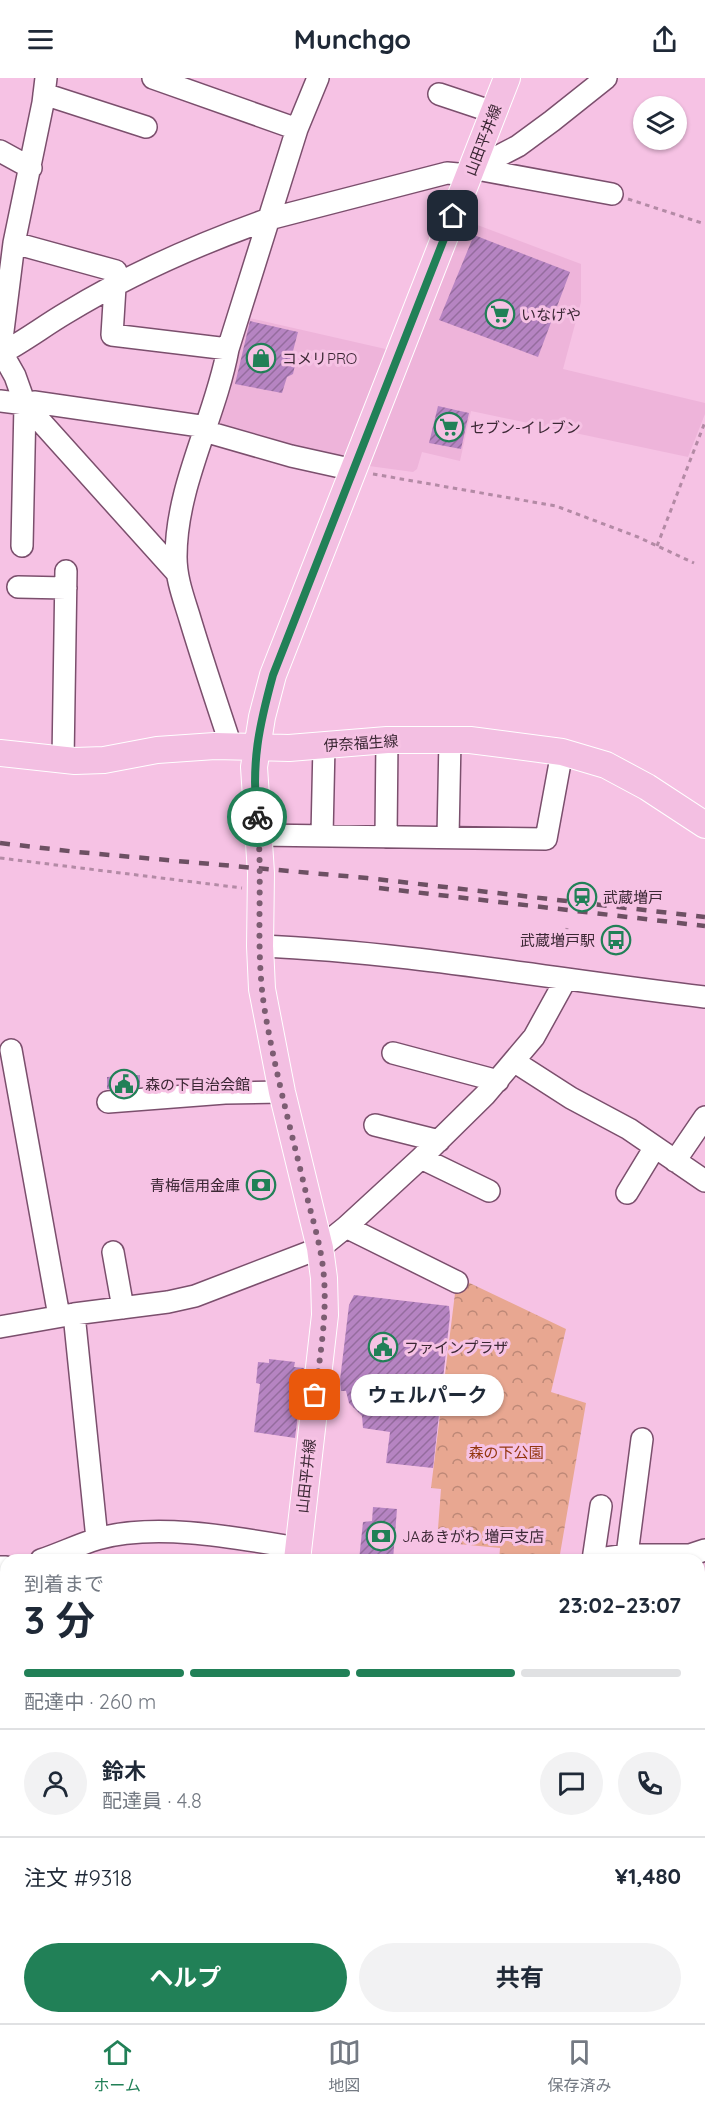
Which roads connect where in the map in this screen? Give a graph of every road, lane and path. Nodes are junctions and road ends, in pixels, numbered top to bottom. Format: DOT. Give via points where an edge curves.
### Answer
graph roads {
  1 [pos="153,78"];
  2 [pos="318,78"];
  3 [pos="507,78"];
  4 [pos="606,78"];
  5 [pos="45,86"];
  6 [pos="440,94"];
  7 [pos="493,112"];
  8 [pos="146,127"];
  9 [pos="297,129"];
  10 [pos="0,151"];
  11 [pos="31,168"];
  12 [pos="472,168"];
  13 [pos="612,194"];
  14 [pos="269,219"];
  15 [pos="705,224"];
  16 [pos="14,243"];
  17 [pos="116,285"];
  18 [pos="228,349"];
  19 [pos="1,354"];
  20 [pos="0,401"];
  21 [pos="25,404"];
  22 [pos="705,422"];
  23 [pos="204,431"];
  24 [pos="354,470"];
  25 [pos="22,546"];
  26 [pos="657,546"];
  27 [pos="694,563"];
  28 [pos="177,573"];
  29 [pos="18,586"];
  30 [pos="387,740"];
  31 [pos="450,740"];
  32 [pos="324,745"];
  33 [pos="231,746"];
  34 [pos="256,746"];
  35 [pos="562,752"];
  36 [pos="0,753"];
  37 [pos="63,760"];
  38 [pos="705,825"];
  39 [pos="259,835"];
  40 [pos="322,836"];
  41 [pos="386,837"];
  42 [pos="448,837"];
  43 [pos="0,858"];
  44 [pos="261,890"];
  45 [pos="567,928"];
  46 [pos="566,938"];
  47 [pos="260,946"];
  48 [pos="566,979"];
  49 [pos="705,997"];
  50 [pos="11,1050"];
  51 [pos="393,1053"];
  52 [pos="515,1062"];
  53 [pos="498,1081"];
  54 [pos="282,1092"];
  55 [pos="108,1102"];
  56 [pos="705,1117"];
  57 [pos="375,1125"];
  58 [pos="439,1141"];
  59 [pos="655,1147"];
  60 [pos="421,1158"];
  61 [pos="675,1161"];
  62 [pos="705,1181"];
  63 [pos="489,1191"];
  64 [pos="627,1193"];
  65 [pos="346,1227"];
  66 [pos="320,1248"];
  67 [pos="113,1252"];
  68 [pos="457,1282"];
  69 [pos="123,1308"];
  70 [pos="66,1315"];
  71 [pos="0,1327"];
  72 [pos="642,1439"];
  73 [pos="601,1506"];
  74 [pos="97,1539"];
  75 [pos="61,1554"];
  76 [pos="298,1554"];
  77 [pos="593,1554"];
  78 [pos="627,1554"];
  1 -- 9 [label="street"];
  2 -- 9 [label="street"];
  3 -- 7 [label="main road, 山田平井線"];
  4 -- 12 [label="street" via="518,146"];
  5 -- 8 [label="street"];
  5 -- 11 [label="street"];
  6 -- 7 [label="street"];
  7 -- 12 [label="main road, 山田平井線"];
  9 -- 14 [label="street"];
  10 -- 11 [label="street"];
  11 -- 16 [label="street"];
  12 -- 13 [label="street"];
  12 -- 14 [label="street"];
  12 -- 24 [label="main road, 山田平井線"];
  13 -- 15 [label="path"];
  14 -- 17 [label="street" via="153,265"];
  14 -- 18 [label="street"];
  16 -- 17 [label="street" via="116,271"];
  16 -- 19 [label="street"];
  17 -- 18 [label="street" via="112,335"];
  17 -- 19 [label="street"];
  18 -- 23 [label="street" via="223,378"];
  19 -- 21 [label="street" via="15,376"];
  20 -- 21 [label="street"];
  21 -- 23 [label="street" via="34,402 200,426"];
  21 -- 25 [label="street"];
  21 -- 28 [label="street"];
  22 -- 26 [label="path"];
  23 -- 24 [label="street"];
  23 -- 28 [label="street" via="179,524"];
  24 -- 26 [label="path" via="556,506"];
  24 -- 34 [label="main road, 山田平井線" via="273,675"];
  26 -- 27 [label="path"];
  28 -- 33 [label="street"];
  29 -- 37 [label="street" via="66,580"];
  30 -- 31 [label="main road, 伊奈福生線"];
  30 -- 32 [label="main road, 伊奈福生線"];
  30 -- 41 [label="street"];
  31 -- 35 [label="main road, 伊奈福生線"];
  31 -- 42 [label="street"];
  32 -- 34 [label="main road, 伊奈福生線"];
  32 -- 40 [label="street"];
  33 -- 34 [label="main road, 伊奈福生線"];
  33 -- 37 [label="main road, 伊奈福生線" via="157,750 104,760"];
  34 -- 39 [label="main road, 山田平井線" via="254,788"];
  35 -- 38 [label="main road, 伊奈福生線" via="606,765"];
  35 -- 42 [label="street" via="546,839"];
  36 -- 37 [label="main road, 伊奈福生線"];
  39 -- 40 [label="street"];
  39 -- 44 [label="main road, 山田平井線"];
  40 -- 41 [label="street"];
  41 -- 42 [label="street"];
  43 -- 44 [label="path"];
  44 -- 47 [label="main road, 山田平井線"];
  45 -- 46 [label="path"];
  47 -- 48 [label="street" via="387,956"];
  47 -- 54 [label="main road, 山田平井線" via="265,1011"];
  48 -- 49 [label="street"];
  48 -- 52 [label="street" via="534,1037"];
  50 -- 70 [label="street"];
  51 -- 53 [label="street"];
  52 -- 53 [label="street"];
  52 -- 59 [label="street"];
  53 -- 58 [label="street"];
  54 -- 55 [label="street"];
  54 -- 66 [label="main road, 山田平井線"];
  56 -- 61 [label="street"];
  57 -- 58 [label="street"];
  58 -- 60 [label="street"];
  59 -- 61 [label="street"];
  59 -- 64 [label="street"];
  60 -- 63 [label="street"];
  60 -- 65 [label="street"];
  61 -- 62 [label="street"];
  65 -- 66 [label="street"];
  65 -- 68 [label="street"];
  66 -- 69 [label="street" via="195,1296"];
  66 -- 76 [label="main road, 山田平井線" via="324,1315"];
  67 -- 69 [label="street"];
  69 -- 70 [label="street"];
  70 -- 71 [label="street"];
  70 -- 74 [label="street"];
  72 -- 78 [label="street"];
  73 -- 77 [label="street"];
  74 -- 75 [label="street"];
  74 -- 76 [label="street" via="129,1533 189,1533"];
}
